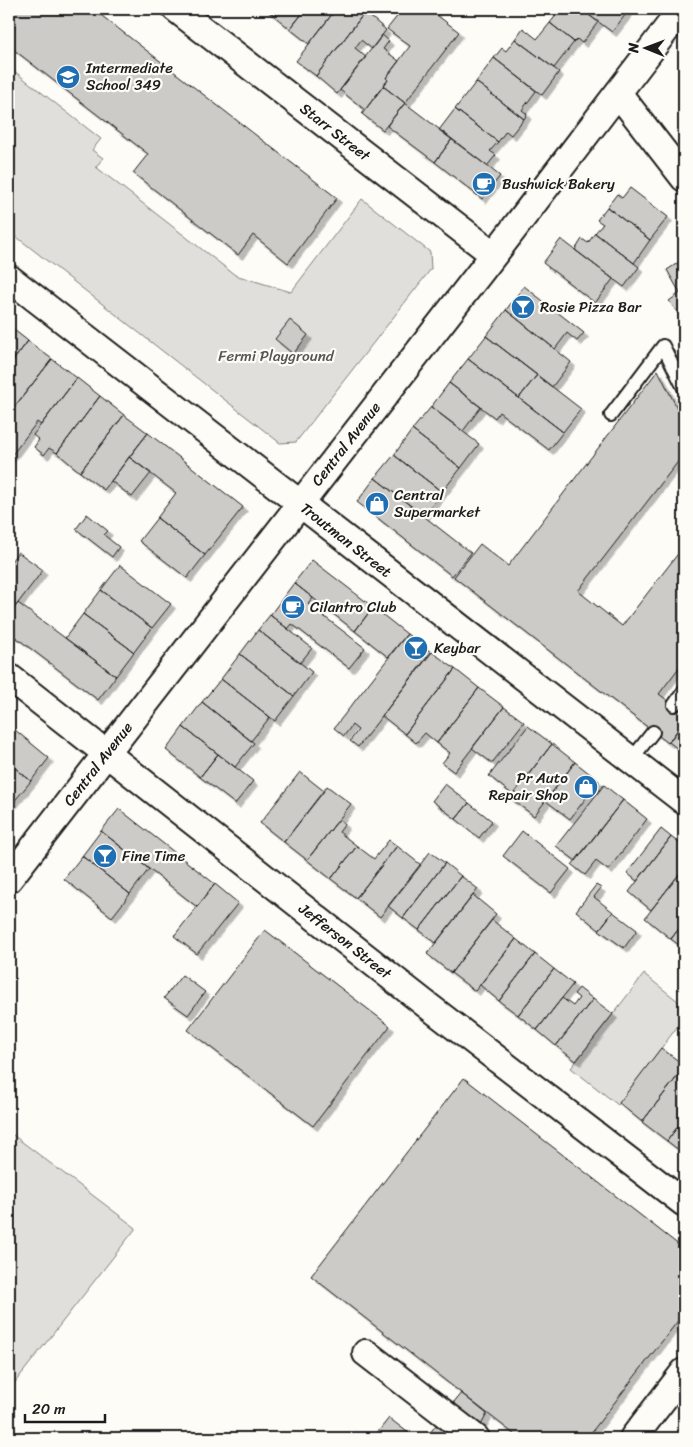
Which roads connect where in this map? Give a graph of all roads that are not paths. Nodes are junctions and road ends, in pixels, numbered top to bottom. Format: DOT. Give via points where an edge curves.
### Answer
graph roads {
  1 [pos="176,9"];
  2 [pos="682,9"];
  3 [pos="618,93"];
  4 [pos="684,178"];
  5 [pos="494,254"];
  6 [pos="9,278"];
  7 [pos="684,388"];
  8 [pos="611,415"];
  9 [pos="300,504"];
  10 [pos="9,677"];
  11 [pos="684,691"];
  12 [pos="674,705"];
  13 [pos="653,732"];
  14 [pos="106,753"];
  15 [pos="631,760"];
  16 [pos="684,801"];
  17 [pos="9,879"];
  18 [pos="684,1203"];
  19 [pos="366,1353"];
  20 [pos="684,1372"];
  21 [pos="476,1438"];
  22 [pos="633,1438"];
  1 -- 5 [label="street, Starr Street"];
  2 -- 3 [label="street, Central Avenue"];
  3 -- 4 [label="street"];
  3 -- 5 [label="street, Central Avenue"];
  5 -- 9 [label="street, Central Avenue"];
  6 -- 9 [label="street, Troutman Street"];
  7 -- 8 [label="lane" via="663,346"];
  9 -- 14 [label="street, Central Avenue"];
  9 -- 15 [label="street, Troutman Street"];
  10 -- 14 [label="street, Jefferson Street"];
  11 -- 12 [label="lane"];
  13 -- 15 [label="lane"];
  14 -- 17 [label="street, Central Avenue"];
  14 -- 18 [label="street, Jefferson Street"];
  15 -- 16 [label="street, Troutman Street"];
  19 -- 21 [label="street"];
  20 -- 22 [label="street"];
}
